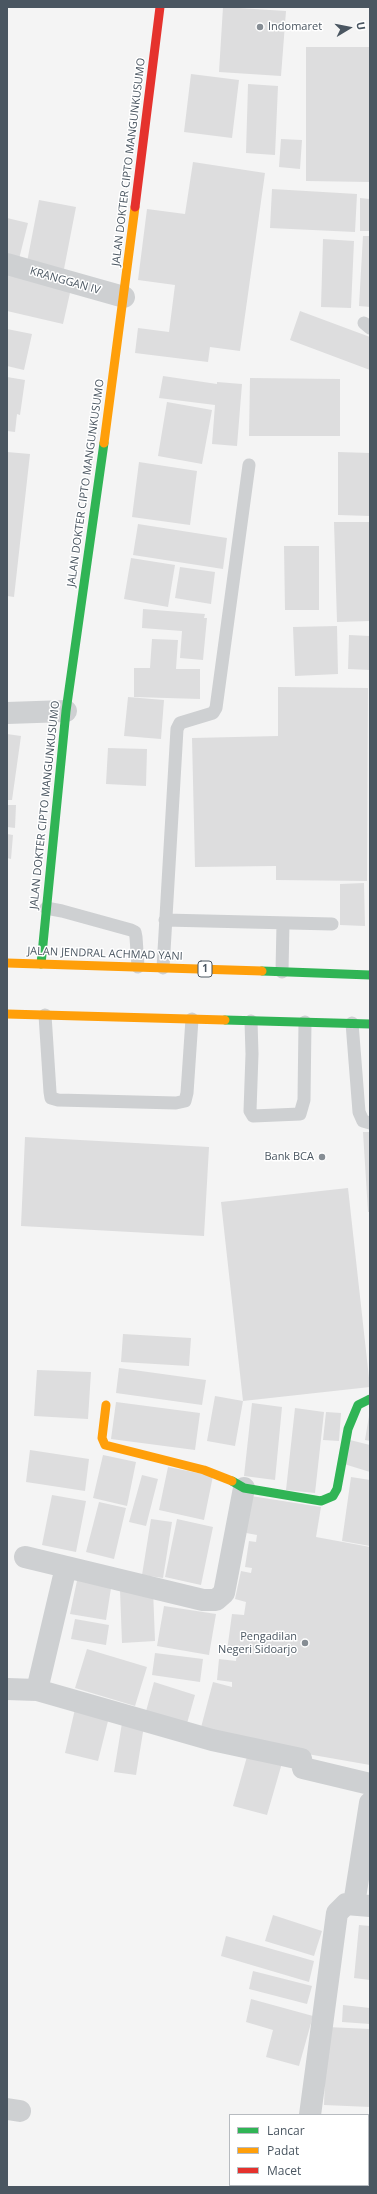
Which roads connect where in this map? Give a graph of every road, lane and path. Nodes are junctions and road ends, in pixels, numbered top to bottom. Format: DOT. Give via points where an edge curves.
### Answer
graph roads {
  1 [pos="160,7"];
  2 [pos="7,264"];
  3 [pos="124,297"];
  4 [pos="249,465"];
  5 [pos="66,712"];
  6 [pos="7,713"];
  7 [pos="46,908"];
  8 [pos="165,920"];
  9 [pos="283,923"];
  10 [pos="332,924"];
  11 [pos="7,963"];
  12 [pos="40,964"];
  13 [pos="138,967"];
  14 [pos="163,968"];
  15 [pos="282,972"];
  16 [pos="370,975"];
  17 [pos="7,1014"];
  18 [pos="45,1015"];
  19 [pos="192,1019"];
  20 [pos="251,1021"];
  21 [pos="305,1022"];
  22 [pos="352,1023"];
  23 [pos="370,1024"];
  24 [pos="370,1123"];
  25 [pos="370,1399"];
  26 [pos="106,1405"];
  27 [pos="244,1488"];
  28 [pos="25,1557"];
  29 [pos="66,1567"];
  30 [pos="7,1689"];
  31 [pos="37,1690"];
  32 [pos="370,1784"];
  33 [pos="370,1803"];
  34 [pos="362,1905"];
  35 [pos="310,2114"];
  1 -- 3 [label="main road, JALAN DOKTER CIPTO MANGUNKUSUMO"];
  2 -- 3 [label="street, KRANGGAN IV"];
  3 -- 5 [label="main road, JALAN DOKTER CIPTO MANGUNKUSUMO"];
  4 -- 8 [label="lane" via="216,708 213,713 180,722 177,729"];
  5 -- 6 [label="street"];
  5 -- 7 [label="main road, JALAN DOKTER CIPTO MANGUNKUSUMO"];
  7 -- 12 [label="main road, JALAN DOKTER CIPTO MANGUNKUSUMO"];
  7 -- 13 [label="lane" via="135,932"];
  8 -- 9 [label="lane"];
  8 -- 14 [label="lane"];
  9 -- 10 [label="lane"];
  9 -- 15 [label="lane"];
  11 -- 12 [label="main road, JALAN JENDRAL ACHMAD YANI / 1"];
  12 -- 13 [label="main road, JALAN JENDRAL ACHMAD YANI / 1"];
  13 -- 14 [label="main road, JALAN JENDRAL ACHMAD YANI / 1"];
  14 -- 15 [label="main road, JALAN JENDRAL ACHMAD YANI / 1"];
  15 -- 16 [label="main road, JALAN JENDRAL ACHMAD YANI / 1"];
  17 -- 18 [label="main road"];
  18 -- 19 [label="main road"];
  18 -- 19 [label="lane" via="51,1098 176,1103 185,1101 187,1093"];
  19 -- 20 [label="main road"];
  20 -- 21 [label="main road"];
  20 -- 21 [label="lane" via="250,1112 253,1116 300,1114 304,1100"];
  21 -- 22 [label="main road"];
  22 -- 23 [label="main road"];
  22 -- 24 [label="lane" via="359,1112 363,1121"];
  25 -- 27 [label="main road" via="358,1405 348,1429 337,1489 333,1496 321,1501"];
  26 -- 27 [label="main road" via="102,1438 105,1445 204,1470 223,1476"];
  27 -- 29 [label="street" via="224,1593 216,1600 203,1600"];
  28 -- 29 [label="street"];
  29 -- 31 [label="street"];
  30 -- 31 [label="street"];
  31 -- 32 [label="street" via="212,1740 302,1759 303,1768"];
  33 -- 34 [label="street"];
  34 -- 35 [label="street" via="346,1904 337,1914"];
}
